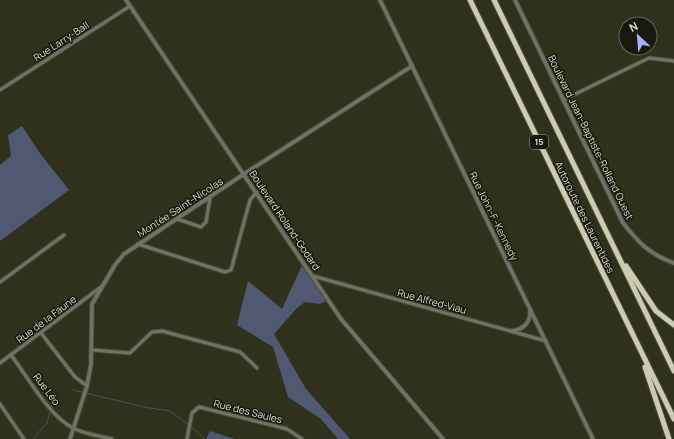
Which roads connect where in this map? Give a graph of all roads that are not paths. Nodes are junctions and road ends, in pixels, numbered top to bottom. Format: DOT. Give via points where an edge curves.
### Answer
graph roads {
  1 [pos="126,0"];
  2 [pos="380,0"];
  3 [pos="470,0"];
  4 [pos="494,0"];
  5 [pos="515,0"];
  6 [pos="130,6"];
  7 [pos="674,60"];
  8 [pos="412,66"];
  9 [pos="0,90"];
  10 [pos="563,100"];
  11 [pos="244,174"];
  12 [pos="257,192"];
  13 [pos="210,198"];
  14 [pos="177,219"];
  15 [pos="64,235"];
  16 [pos="138,244"];
  17 [pos="614,246"];
  18 [pos="674,263"];
  19 [pos="313,276"];
  20 [pos="0,282"];
  21 [pos="102,287"];
  22 [pos="530,309"];
  23 [pos="674,325"];
  24 [pos="512,331"];
  25 [pos="41,333"];
  26 [pos="546,341"];
  27 [pos="639,347"];
  28 [pos="92,350"];
  29 [pos="12,354"];
  30 [pos="0,363"];
  31 [pos="257,368"];
  32 [pos="674,371"];
  33 [pos="87,386"];
  34 [pos="0,404"];
  35 [pos="674,419"];
  36 [pos="73,428"];
  37 [pos="24,439"];
  38 [pos="70,439"];
  39 [pos="112,439"];
  40 [pos="187,439"];
  41 [pos="302,439"];
  42 [pos="443,439"];
  43 [pos="593,439"];
  44 [pos="669,439"];
  1 -- 6 [label="street, Boulevard Roland-Godard"];
  2 -- 8 [label="street, Rue John-F.-Kennedy"];
  3 -- 27 [label="highway, Autoroute des Laurentides / 15"];
  4 -- 17 [label="highway, Autoroute des Laurentides / 15"];
  5 -- 10 [label="street, Boulevard Jean-Baptiste-Rolland Ouest"];
  6 -- 9 [label="street, Rue Larry-Ball"];
  6 -- 11 [label="street, Boulevard Roland-Godard"];
  7 -- 10 [label="street" via="649,58"];
  8 -- 11 [label="street, Montée Saint-Nicolas"];
  8 -- 22 [label="street, Rue John-F.-Kennedy"];
  10 -- 18 [label="street, Boulevard Jean-Baptiste-Rolland Ouest" via="623,223 637,241 653,254"];
  11 -- 12 [label="street, Boulevard Roland-Godard"];
  11 -- 13 [label="street, Montée Saint-Nicolas"];
  12 -- 16 [label="street" via="250,200 231,270 225,272"];
  12 -- 19 [label="street, Boulevard Roland-Godard"];
  13 -- 14 [label="street, Montée Saint-Nicolas"];
  13 -- 14 [label="street" via="206,222 201,226"];
  14 -- 16 [label="street, Montée Saint-Nicolas"];
  15 -- 20 [label="street"];
  16 -- 21 [label="street, Montée Saint-Nicolas" via="115,264"];
  17 -- 23 [label="highway" via="653,308"];
  17 -- 32 [label="highway, Autoroute des Laurentides / 15"];
  19 -- 24 [label="street, Rue Alfred-Viau"];
  19 -- 42 [label="street, Boulevard Roland-Godard" via="353,334"];
  21 -- 25 [label="street, Rue de la Faune"];
  21 -- 28 [label="street, Montée Saint-Nicolas" via="92,304"];
  22 -- 24 [label="street" via="528,322"];
  22 -- 26 [label="street, Rue John-F.-Kennedy"];
  24 -- 26 [label="street, Rue Alfred-Viau"];
  25 -- 29 [label="street, Rue de la Faune"];
  25 -- 33 [label="street" via="75,377"];
  26 -- 43 [label="street, Rue John-F.-Kennedy"];
  27 -- 35 [label="highway, Autoroute des Laurentides / 15"];
  27 -- 44 [label="highway"];
  28 -- 31 [label="street" via="130,353 152,332 162,331 240,352"];
  28 -- 33 [label="street, Montée Saint-Nicolas"];
  29 -- 30 [label="street, Rue de la Faune"];
  29 -- 36 [label="street, Rue Léo" via="50,408"];
  33 -- 36 [label="street, Montée Saint-Nicolas"];
  34 -- 37 [label="street"];
  36 -- 38 [label="street, Montée Saint-Nicolas"];
  36 -- 39 [label="street"];
  40 -- 41 [label="street, Rue des Saules" via="192,413 199,407 287,429"];
}
